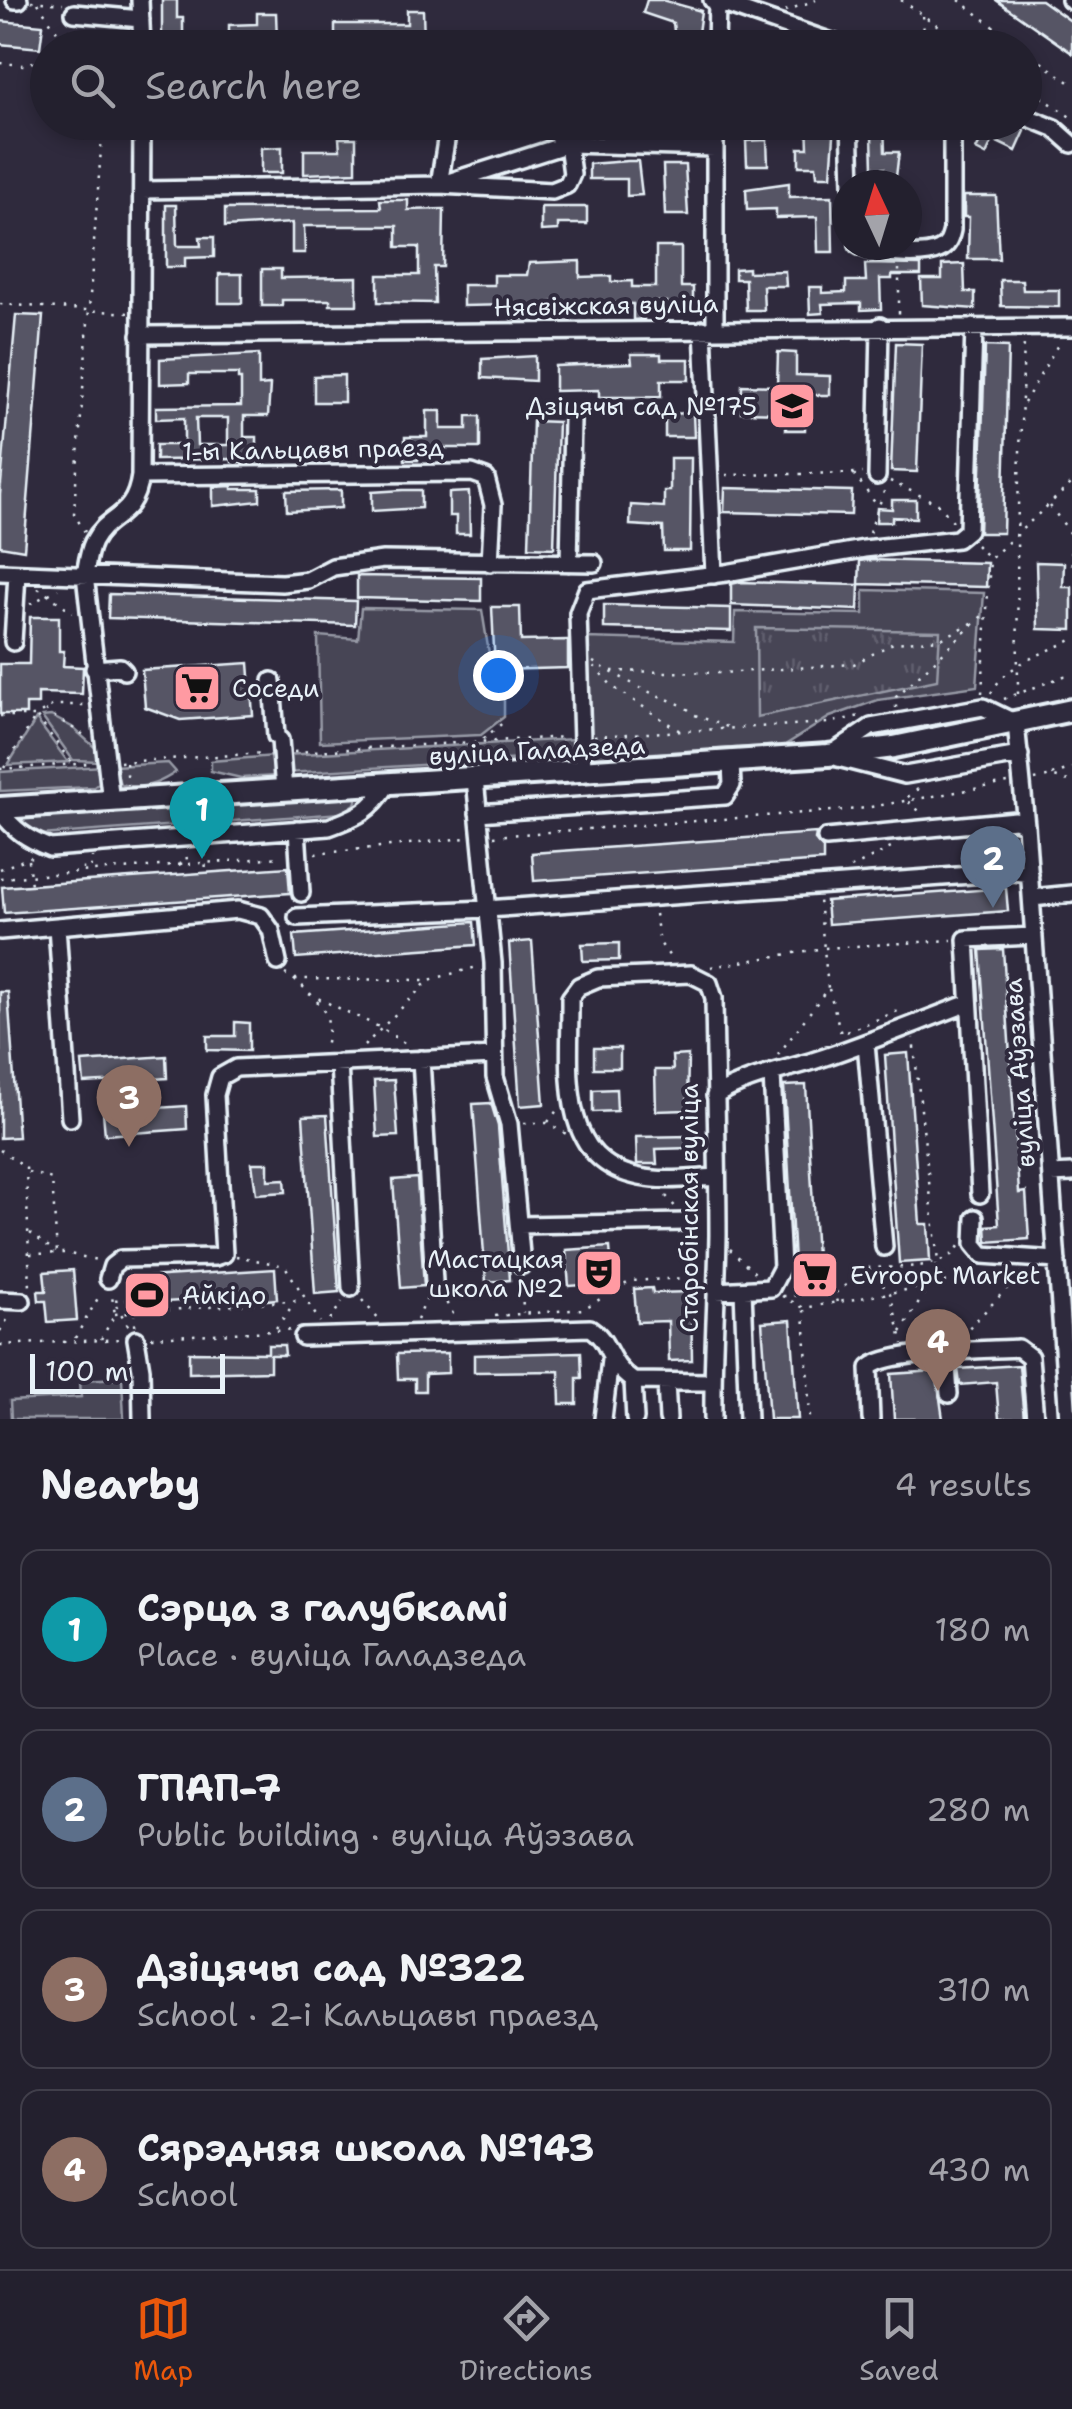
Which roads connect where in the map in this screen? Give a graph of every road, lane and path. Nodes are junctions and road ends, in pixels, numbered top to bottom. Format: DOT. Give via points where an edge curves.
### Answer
graph roads {
  1 [pos="18,0"];
  2 [pos="140,0"];
  3 [pos="816,0"];
  4 [pos="902,0"];
  5 [pos="959,0"];
  6 [pos="715,1"];
  7 [pos="38,2"];
  8 [pos="74,14"];
  9 [pos="923,15"];
  10 [pos="114,17"];
  11 [pos="761,17"];
  12 [pos="141,19"];
  13 [pos="54,30"];
  14 [pos="72,30"];
  15 [pos="112,30"];
  16 [pos="141,30"];
  17 [pos="716,30"];
  18 [pos="799,30"];
  19 [pos="924,30"];
  20 [pos="944,30"];
  21 [pos="999,30"];
  22 [pos="1042,62"];
  23 [pos="0,63"];
  24 [pos="30,63"];
  25 [pos="1072,84"];
  26 [pos="1042,97"];
  27 [pos="1072,118"];
  28 [pos="1042,123"];
  29 [pos="101,140"];
  30 [pos="142,140"];
  31 [pos="446,140"];
  32 [pos="563,140"];
  33 [pos="714,140"];
  34 [pos="851,140"];
  35 [pos="952,140"];
  36 [pos="568,144"];
  37 [pos="1072,144"];
  38 [pos="714,148"];
  39 [pos="852,170"];
  40 [pos="439,185"];
  41 [pos="142,190"];
  42 [pos="922,252"];
  43 [pos="899,260"];
  44 [pos="0,304"];
  45 [pos="1072,306"];
  46 [pos="89,310"];
  47 [pos="140,314"];
  48 [pos="880,326"];
  49 [pos="899,327"];
  50 [pos="974,327"];
  51 [pos="1070,327"];
  52 [pos="709,328"];
  53 [pos="1024,328"];
  54 [pos="140,335"];
  55 [pos="1022,406"];
  56 [pos="572,420"];
  57 [pos="853,473"];
  58 [pos="140,476"];
  59 [pos="710,476"];
  60 [pos="877,476"];
  61 [pos="1072,483"];
  62 [pos="1049,504"];
  63 [pos="877,505"];
  64 [pos="1017,534"];
  65 [pos="965,535"];
  66 [pos="94,539"];
  67 [pos="864,549"];
  68 [pos="990,559"];
  69 [pos="490,563"];
  70 [pos="569,563"];
  71 [pos="594,563"];
  72 [pos="1072,570"];
  73 [pos="8,573"];
  74 [pos="86,575"];
  75 [pos="714,575"];
  76 [pos="60,588"];
  77 [pos="48,594"];
  78 [pos="15,611"];
  79 [pos="987,611"];
  80 [pos="558,614"];
  81 [pos="578,614"];
  82 [pos="976,621"];
  83 [pos="90,624"];
  84 [pos="1072,640"];
  85 [pos="13,642"];
  86 [pos="1019,664"];
  87 [pos="94,670"];
  88 [pos="612,670"];
  89 [pos="124,672"];
  90 [pos="1072,673"];
  91 [pos="272,682"];
  92 [pos="1046,684"];
  93 [pos="990,694"];
  94 [pos="1049,695"];
  95 [pos="1018,696"];
  96 [pos="102,705"];
  97 [pos="896,709"];
  98 [pos="43,710"];
  99 [pos="1072,710"];
  100 [pos="0,716"];
  101 [pos="36,716"];
  102 [pos="861,716"];
  103 [pos="506,721"];
  104 [pos="1016,723"];
  105 [pos="735,729"];
  106 [pos="683,733"];
  107 [pos="609,735"];
  108 [pos="582,736"];
  109 [pos="482,740"];
  110 [pos="279,743"];
  111 [pos="828,755"];
  112 [pos="1020,755"];
  113 [pos="610,760"];
  114 [pos="105,763"];
  115 [pos="72,764"];
  116 [pos="732,764"];
  117 [pos="1072,768"];
  118 [pos="2,769"];
  119 [pos="584,773"];
  120 [pos="997,774"];
  121 [pos="1050,776"];
  122 [pos="475,779"];
  123 [pos="1072,782"];
  124 [pos="1000,783"];
  125 [pos="388,784"];
  126 [pos="924,784"];
  127 [pos="1022,784"];
  128 [pos="284,790"];
  129 [pos="905,799"];
  130 [pos="111,802"];
  131 [pos="0,810"];
  132 [pos="478,813"];
  133 [pos="935,825"];
  134 [pos="1026,825"];
  135 [pos="297,829"];
  136 [pos="481,836"];
  137 [pos="826,838"];
  138 [pos="902,842"];
  139 [pos="205,854"];
  140 [pos="299,856"];
  141 [pos="279,857"];
  142 [pos="188,858"];
  143 [pos="28,859"];
  144 [pos="206,863"];
  145 [pos="181,864"];
  146 [pos="90,866"];
  147 [pos="850,868"];
  148 [pos="84,872"];
  149 [pos="206,872"];
  150 [pos="1030,874"];
  151 [pos="30,876"];
  152 [pos="0,878"];
  153 [pos="31,885"];
  154 [pos="817,885"];
  155 [pos="301,893"];
  156 [pos="1072,894"];
  157 [pos="652,896"];
  158 [pos="1032,898"];
  159 [pos="487,910"];
  160 [pos="297,917"];
  161 [pos="56,926"];
  162 [pos="0,931"];
  163 [pos="1034,936"];
  164 [pos="966,939"];
  165 [pos="824,948"];
  166 [pos="278,962"];
  167 [pos="493,962"];
  168 [pos="687,974"];
  169 [pos="295,980"];
  170 [pos="429,980"];
  171 [pos="828,988"];
  172 [pos="309,994"];
  173 [pos="969,1002"];
  174 [pos="911,1025"];
  175 [pos="382,1028"];
  176 [pos="866,1043"];
  177 [pos="494,1056"];
  178 [pos="421,1060"];
  179 [pos="357,1062"];
  180 [pos="332,1064"];
  181 [pos="772,1074"];
  182 [pos="570,1094"];
  183 [pos="715,1096"];
  184 [pos="70,1118"];
  185 [pos="526,1123"];
  186 [pos="547,1124"];
  187 [pos="587,1145"];
  188 [pos="0,1150"];
  189 [pos="26,1172"];
  190 [pos="1072,1173"];
  191 [pos="1051,1174"];
  192 [pos="717,1177"];
  193 [pos="980,1194"];
  194 [pos="975,1218"];
  195 [pos="686,1222"];
  196 [pos="519,1225"];
  197 [pos="28,1232"];
  198 [pos="960,1244"];
  199 [pos="884,1247"];
  200 [pos="57,1253"];
  201 [pos="29,1254"];
  202 [pos="224,1254"];
  203 [pos="1039,1257"];
  204 [pos="97,1260"];
  205 [pos="938,1262"];
  206 [pos="522,1265"];
  207 [pos="1002,1266"];
  208 [pos="868,1268"];
  209 [pos="1063,1268"];
  210 [pos="108,1280"];
  211 [pos="434,1282"];
  212 [pos="929,1286"];
  213 [pos="351,1288"];
  214 [pos="743,1290"];
  215 [pos="716,1291"];
  216 [pos="890,1293"];
  217 [pos="834,1294"];
  218 [pos="0,1300"];
  219 [pos="113,1300"];
  220 [pos="295,1300"];
  221 [pos="306,1300"];
  222 [pos="22,1301"];
  223 [pos="837,1304"];
  224 [pos="804,1308"];
  225 [pos="115,1314"];
  226 [pos="121,1314"];
  227 [pos="523,1314"];
  228 [pos="134,1315"];
  229 [pos="489,1316"];
  230 [pos="417,1322"];
  231 [pos="383,1324"];
  232 [pos="0,1331"];
  233 [pos="274,1331"];
  234 [pos="132,1332"];
  235 [pos="901,1332"];
  236 [pos="301,1334"];
  237 [pos="464,1334"];
  238 [pos="101,1339"];
  239 [pos="74,1340"];
  240 [pos="0,1345"];
  241 [pos="951,1353"];
  242 [pos="906,1356"];
  243 [pos="610,1360"];
  244 [pos="1065,1363"];
  245 [pos="1031,1364"];
  246 [pos="633,1381"];
  247 [pos="666,1382"];
  248 [pos="712,1382"];
  249 [pos="949,1394"];
  250 [pos="142,1419"];
  251 [pos="603,1419"];
  252 [pos="634,1419"];
  253 [pos="668,1419"];
  254 [pos="712,1419"];
  255 [pos="748,1419"];
  256 [pos="810,1419"];
  257 [pos="872,1419"];
  258 [pos="1035,1419"];
  259 [pos="1068,1419"];
  1 -- 7 [label="path"];
  2 -- 12 [label="street"];
  3 -- 11 [label="path"];
  4 -- 9 [label="path"];
  5 -- 21 [label="path"];
  6 -- 11 [label="street"];
  6 -- 17 [label="street"];
  7 -- 8 [label="path" via="74,6"];
  7 -- 13 [label="path"];
  8 -- 10 [label="street"];
  8 -- 14 [label="path"];
  9 -- 19 [label="path"];
  9 -- 20 [label="path"];
  10 -- 12 [label="street"];
  10 -- 15 [label="path"];
  11 -- 18 [label="street"];
  12 -- 16 [label="street"];
  22 -- 25 [label="path"];
  23 -- 24 [label="path"];
  26 -- 27 [label="path"];
  28 -- 37 [label="street"];
  29 -- 46 [label="path"];
  30 -- 41 [label="street"];
  31 -- 40 [label="street"];
  32 -- 36 [label="street"];
  33 -- 38 [label="street"];
  34 -- 39 [label="street"];
  35 -- 42 [label="street" via="949,244"];
  36 -- 38 [label="street"];
  36 -- 40 [label="street"];
  36 -- 40 [label="street" via="572,174 567,185 552,191"];
  38 -- 52 [label="street"];
  40 -- 41 [label="street"];
  41 -- 47 [label="street"];
  43 -- 49 [label="path"];
  44 -- 46 [label="path"];
  45 -- 51 [label="street"];
  46 -- 47 [label="path"];
  46 -- 66 [label="path" via="74,514"];
  47 -- 54 [label="street"];
  48 -- 49 [label="street, Нясвіжская вуліца"];
  48 -- 52 [label="street, Нясвіжская вуліца"];
  48 -- 60 [label="street"];
  49 -- 50 [label="street, Нясвіжская вуліца"];
  50 -- 53 [label="street, Нясвіжская вуліца"];
  50 -- 65 [label="street"];
  51 -- 53 [label="street, Нясвіжская вуліца"];
  51 -- 55 [label="path"];
  52 -- 54 [label="street, Нясвіжская вуліца"];
  52 -- 59 [label="street"];
  53 -- 55 [label="path"];
  54 -- 58 [label="street"];
  55 -- 64 [label="path"];
  56 -- 70 [label="street"];
  57 -- 59 [label="path"];
  57 -- 60 [label="path"];
  57 -- 63 [label="path"];
  58 -- 66 [label="street" via="125,513"];
  58 -- 69 [label="street, 1-ы Кальцавы праезд" via="448,472 486,478 493,506"];
  59 -- 75 [label="street"];
  61 -- 62 [label="path"];
  62 -- 64 [label="path"];
  62 -- 72 [label="path" via="1071,534"];
  63 -- 65 [label="path" via="886,479 938,504"];
  63 -- 67 [label="path"];
  64 -- 68 [label="path"];
  64 -- 86 [label="path"];
  65 -- 67 [label="street"];
  65 -- 68 [label="path"];
  66 -- 74 [label="street"];
  67 -- 75 [label="street"];
  68 -- 79 [label="path"];
  69 -- 70 [label="street"];
  69 -- 74 [label="street" via="354,562 282,583"];
  70 -- 71 [label="street"];
  73 -- 74 [label="street"];
  73 -- 77 [label="path"];
  73 -- 78 [label="street"];
  74 -- 83 [label="street"];
  75 -- 81 [label="street" via="586,590"];
  76 -- 77 [label="path"];
  77 -- 78 [label="path"];
  77 -- 83 [label="path"];
  78 -- 85 [label="street"];
  79 -- 82 [label="path"];
  79 -- 93 [label="path" via="982,699"];
  80 -- 81 [label="street"];
  81 -- 108 [label="street"];
  82 -- 88 [label="path" via="941,639 893,643 854,664 722,673"];
  82 -- 97 [label="path" via="896,697"];
  83 -- 87 [label="street"];
  84 -- 86 [label="path"];
  86 -- 93 [label="path"];
  86 -- 95 [label="path"];
  87 -- 89 [label="street"];
  87 -- 96 [label="street"];
  88 -- 105 [label="path" via="694,715"];
  88 -- 106 [label="path" via="589,661 613,686"];
  90 -- 92 [label="path"];
  91 -- 110 [label="street"];
  92 -- 94 [label="path"];
  92 -- 95 [label="path"];
  93 -- 95 [label="path" via="1001,700"];
  96 -- 98 [label="path"];
  96 -- 114 [label="street"];
  98 -- 101 [label="path"];
  98 -- 114 [label="path" via="100,747"];
  99 -- 104 [label="main road, вуліца Галадзеда"];
  100 -- 101 [label="path"];
  101 -- 115 [label="path"];
  101 -- 118 [label="path"];
  102 -- 105 [label="path"];
  103 -- 109 [label="path"];
  104 -- 111 [label="main road, вуліца Галадзеда"];
  104 -- 112 [label="street, вуліца Аўэзава"];
  105 -- 106 [label="path"];
  106 -- 107 [label="path"];
  107 -- 108 [label="path"];
  107 -- 113 [label="path"];
  108 -- 109 [label="path"];
  108 -- 119 [label="street"];
  109 -- 110 [label="path"];
  110 -- 114 [label="path"];
  110 -- 128 [label="street"];
  111 -- 112 [label="street" via="905,775"];
  111 -- 116 [label="main road, вуліца Галадзеда"];
  112 -- 127 [label="street, вуліца Аўэзава"];
  114 -- 115 [label="path"];
  114 -- 130 [label="street"];
  115 -- 118 [label="path"];
  116 -- 119 [label="main road, вуліца Галадзеда"];
  116 -- 132 [label="street" via="726,796"];
  117 -- 121 [label="path"];
  119 -- 122 [label="main road, вуліца Галадзеда"];
  120 -- 124 [label="path"];
  121 -- 123 [label="path"];
  121 -- 127 [label="path"];
  122 -- 125 [label="main road, вуліца Галадзеда"];
  122 -- 132 [label="street"];
  124 -- 127 [label="path"];
  124 -- 129 [label="path"];
  125 -- 128 [label="main road, вуліца Галадзеда"];
  125 -- 135 [label="street" via="364,813 329,827"];
  126 -- 129 [label="path"];
  127 -- 134 [label="street, вуліца Аўэзава"];
  128 -- 130 [label="main road, вуліца Галадзеда"];
  129 -- 133 [label="path"];
  129 -- 136 [label="path" via="859,809"];
  130 -- 131 [label="main road, вуліца Галадзеда"];
  131 -- 135 [label="street" via="28,840 50,848"];
  132 -- 136 [label="street"];
  133 -- 134 [label="street"];
  133 -- 137 [label="street"];
  134 -- 150 [label="street, вуліца Аўэзава"];
  135 -- 140 [label="street"];
  136 -- 140 [label="path"];
  136 -- 159 [label="street"];
  138 -- 147 [label="path"];
  139 -- 144 [label="path"];
  140 -- 155 [label="street"];
  141 -- 144 [label="path"];
  142 -- 145 [label="path"];
  143 -- 151 [label="path"];
  144 -- 145 [label="path"];
  144 -- 149 [label="path"];
  145 -- 148 [label="path"];
  146 -- 148 [label="path"];
  148 -- 151 [label="path"];
  150 -- 154 [label="street"];
  150 -- 158 [label="street, вуліца Аўэзава"];
  151 -- 152 [label="path"];
  151 -- 153 [label="path"];
  154 -- 157 [label="street"];
  154 -- 165 [label="path"];
  156 -- 158 [label="street"];
  157 -- 159 [label="street"];
  157 -- 168 [label="path" via="660,943"];
  158 -- 163 [label="street, вуліца Аўэзава"];
  159 -- 160 [label="street"];
  159 -- 167 [label="street"];
  161 -- 162 [label="street"];
  161 -- 166 [label="street" via="238,910 261,916"];
  161 -- 184 [label="street"];
  163 -- 164 [label="street"];
  163 -- 191 [label="street, вуліца Аўэзава"];
  164 -- 165 [label="path"];
  164 -- 173 [label="street"];
  165 -- 168 [label="path"];
  165 -- 171 [label="path"];
  166 -- 169 [label="path"];
  167 -- 170 [label="path"];
  167 -- 177 [label="street"];
  168 -- 182 [label="street" via="598,978 579,986 570,998"];
  168 -- 183 [label="street, Старобінская вуліца" via="709,983 714,998"];
  169 -- 170 [label="path"];
  169 -- 172 [label="path"];
  170 -- 175 [label="path"];
  171 -- 174 [label="path" via="841,1034 898,1011"];
  171 -- 181 [label="path" via="774,1060"];
  172 -- 175 [label="path"];
  172 -- 180 [label="path" via="328,1021"];
  173 -- 174 [label="street"];
  173 -- 193 [label="street"];
  174 -- 176 [label="street"];
  174 -- 205 [label="path"];
  175 -- 178 [label="path"];
  175 -- 179 [label="path"];
  176 -- 181 [label="street"];
  176 -- 199 [label="street"];
  177 -- 178 [label="street"];
  177 -- 196 [label="street"];
  178 -- 179 [label="street"];
  178 -- 211 [label="street"];
  179 -- 180 [label="street"];
  180 -- 202 [label="street" via="236,1068 220,1077 215,1095"];
  180 -- 213 [label="street"];
  181 -- 183 [label="street" via="740,1080"];
  181 -- 214 [label="street" via="782,1267 771,1288"];
  182 -- 186 [label="path"];
  182 -- 187 [label="street"];
  183 -- 192 [label="street, Старобінская вуліца"];
  185 -- 186 [label="path"];
  186 -- 187 [label="path"];
  187 -- 192 [label="street" via="612,1169 640,1176"];
  188 -- 189 [label="path"];
  189 -- 197 [label="path"];
  189 -- 200 [label="path" via="52,1179"];
  190 -- 191 [label="street"];
  191 -- 209 [label="street, вуліца Аўэзава"];
  192 -- 215 [label="street, Старобінская вуліца"];
  194 -- 203 [label="street" via="978,1252"];
  195 -- 196 [label="street"];
  196 -- 206 [label="street"];
  197 -- 200 [label="path"];
  197 -- 201 [label="path"];
  198 -- 205 [label="path"];
  200 -- 201 [label="path"];
  200 -- 204 [label="path"];
  201 -- 222 [label="path" via="30,1302"];
  202 -- 210 [label="street" via="121,1259"];
  202 -- 221 [label="path" via="285,1266"];
  203 -- 209 [label="street"];
  203 -- 241 [label="path" via="968,1326"];
  205 -- 208 [label="path"];
  205 -- 212 [label="path"];
  206 -- 227 [label="path"];
  207 -- 212 [label="path"];
  208 -- 216 [label="path"];
  208 -- 217 [label="path"];
  209 -- 244 [label="street, вуліца Аўэзава"];
  210 -- 219 [label="path"];
  210 -- 239 [label="path"];
  211 -- 230 [label="path"];
  211 -- 237 [label="path"];
  212 -- 216 [label="path"];
  212 -- 235 [label="path"];
  213 -- 221 [label="path" via="324,1329"];
  213 -- 231 [label="path"];
  214 -- 215 [label="street"];
  214 -- 255 [label="street"];
  215 -- 227 [label="path" via="704,1276 630,1281 582,1309"];
  215 -- 248 [label="street, Старобінская вуліца"];
  216 -- 223 [label="path"];
  216 -- 235 [label="path"];
  217 -- 223 [label="path"];
  217 -- 224 [label="path" via="782,1296"];
  218 -- 222 [label="street"];
  219 -- 225 [label="path"];
  219 -- 226 [label="path"];
  219 -- 228 [label="path" via="126,1299"];
  220 -- 221 [label="path"];
  220 -- 228 [label="path"];
  220 -- 233 [label="path"];
  222 -- 232 [label="path"];
  223 -- 224 [label="path"];
  224 -- 256 [label="path"];
  225 -- 226 [label="path"];
  225 -- 238 [label="path"];
  226 -- 228 [label="path"];
  226 -- 234 [label="path"];
  227 -- 229 [label="path"];
  228 -- 234 [label="path"];
  228 -- 234 [label="path"];
  233 -- 234 [label="path"];
  233 -- 236 [label="path"];
  234 -- 238 [label="path"];
  234 -- 250 [label="street"];
  235 -- 242 [label="path"];
  236 -- 237 [label="street"];
  237 -- 243 [label="street" via="590,1328 602,1336"];
  238 -- 239 [label="path"];
  239 -- 240 [label="path"];
  241 -- 242 [label="street"];
  241 -- 245 [label="street" via="1018,1348"];
  241 -- 249 [label="street"];
  242 -- 257 [label="street" via="869,1368"];
  243 -- 246 [label="street"];
  243 -- 251 [label="street"];
  244 -- 245 [label="street"];
  244 -- 259 [label="street, вуліца Аўэзава"];
  245 -- 258 [label="street"];
  246 -- 247 [label="street"];
  246 -- 252 [label="street"];
  247 -- 248 [label="street"];
  247 -- 253 [label="street"];
  248 -- 254 [label="street, Старобінская вуліца"];
}
